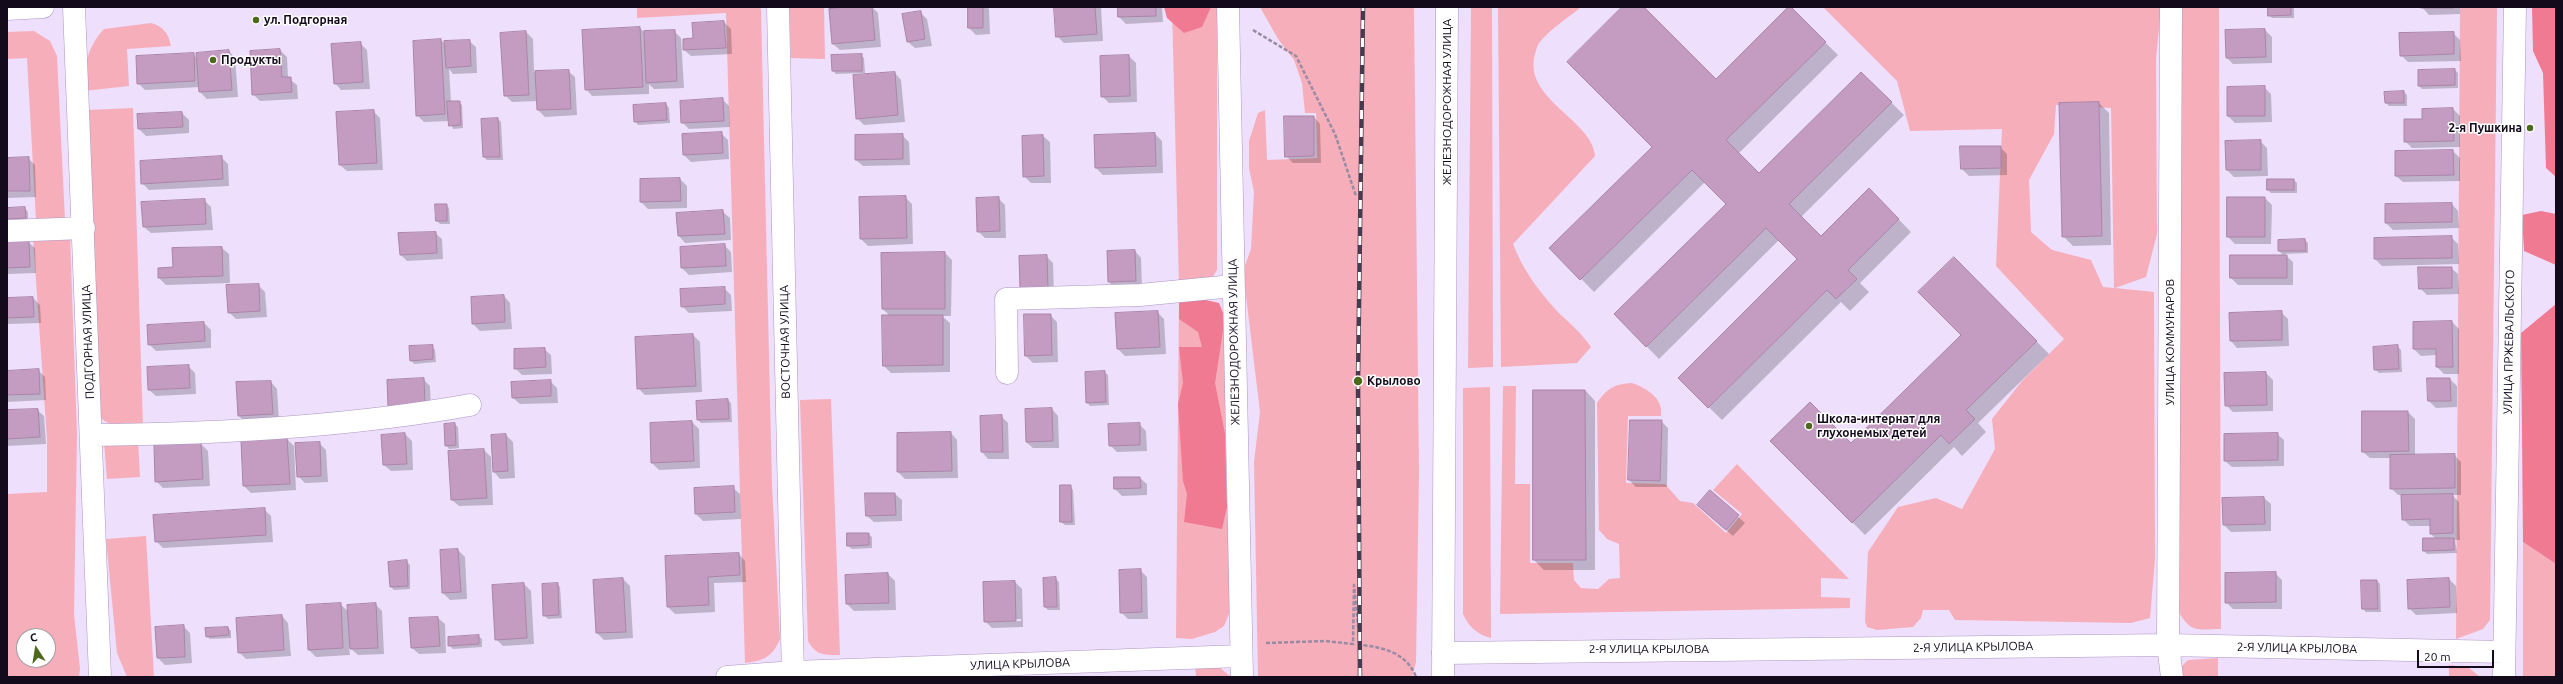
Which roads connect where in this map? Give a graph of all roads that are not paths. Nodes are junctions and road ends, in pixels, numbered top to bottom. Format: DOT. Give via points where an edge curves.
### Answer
graph roads {
  1 [pos="43,7"];
  2 [pos="74,7"];
  3 [pos="778,7"];
  4 [pos="1447,7"];
  5 [pos="2171,7"];
  6 [pos="2515,7"];
  7 [pos="7,9"];
  8 [pos="1228,11"];
  9 [pos="84,228"];
  10 [pos="7,231"];
  11 [pos="1233,286"];
  12 [pos="1007,373"];
  13 [pos="470,405"];
  14 [pos="92,435"];
  15 [pos="2168,645"];
  16 [pos="2504,652"];
  17 [pos="1443,653"];
  18 [pos="1242,656"];
  19 [pos="793,675"];
  20 [pos="100,677"];
  21 [pos="727,677"];
  22 [pos="1443,677"];
  23 [pos="2172,677"];
  24 [pos="2504,677"];
  1 -- 7 [label="street"];
  2 -- 9 [label="street, ПОДГОРНАЯ УЛИЦА"];
  3 -- 19 [label="street, ВОСТОЧНАЯ УЛИЦА"];
  4 -- 17 [label="street, ЖЕЛЕЗНОДОРОЖНАЯ УЛИЦА"];
  5 -- 15 [label="street, УЛИЦА КОММУНАРОВ"];
  6 -- 16 [label="street, УЛИЦА ПРЖЕВАЛЬСКОГО"];
  8 -- 11 [label="street, ЖЕЛЕЗНОДОРОЖНАЯ УЛИЦА"];
  9 -- 10 [label="street"];
  9 -- 14 [label="street, ПОДГОРНАЯ УЛИЦА"];
  11 -- 12 [label="street" via="1140,295 1006,299"];
  11 -- 18 [label="street, ЖЕЛЕЗНОДОРОЖНАЯ УЛИЦА"];
  13 -- 14 [label="street" via="409,416 291,427"];
  14 -- 20 [label="street, ПОДГОРНАЯ УЛИЦА"];
  15 -- 16 [label="street, 2-Я УЛИЦА КРЫЛОВА"];
  15 -- 17 [label="street, 2-Я УЛИЦА КРЫЛОВА"];
  15 -- 23 [label="street, УЛИЦА КОММУНАРОВ"];
  16 -- 24 [label="street, УЛИЦА ПРЖЕВАЛЬСКОГО"];
  17 -- 22 [label="street, ЖЕЛЕЗНОДОРОЖНАЯ УЛИЦА"];
  18 -- 19 [label="street, УЛИЦА КРЫЛОВА"];
  19 -- 21 [label="street, УЛИЦА КРЫЛОВА"];
}
